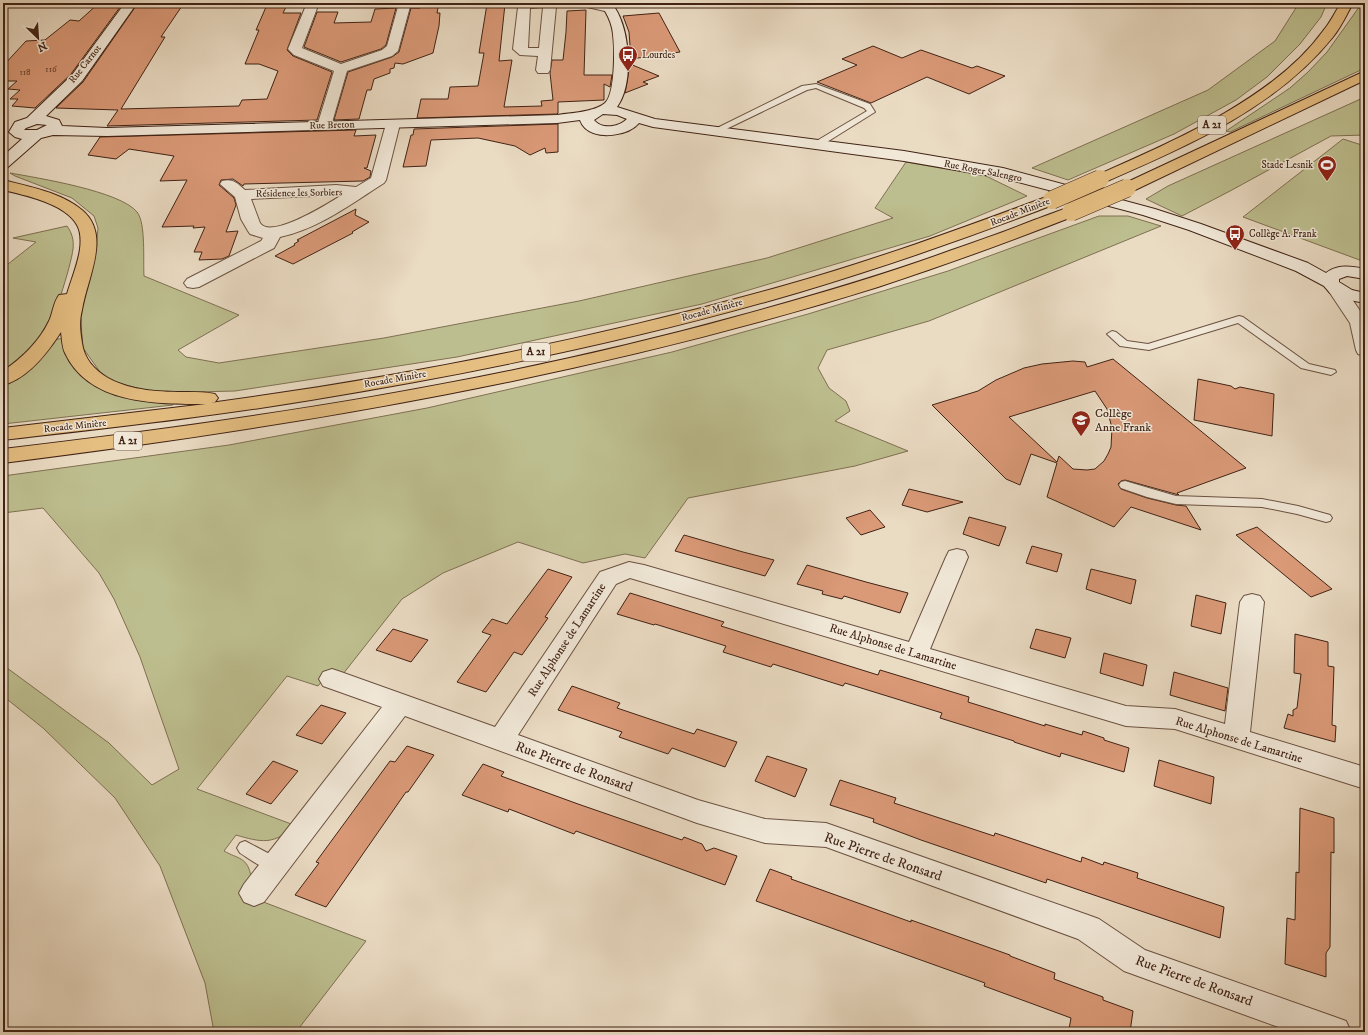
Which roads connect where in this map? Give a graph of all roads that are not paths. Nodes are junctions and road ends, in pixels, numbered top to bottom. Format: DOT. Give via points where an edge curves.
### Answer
graph roads {
  1 [pos="131,3"];
  2 [pos="313,3"];
  3 [pos="405,3"];
  4 [pos="550,3"];
  5 [pos="564,3"];
  6 [pos="587,3"];
  7 [pos="1345,6"];
  8 [pos="613,7"];
  9 [pos="545,52"];
  10 [pos="341,69"];
  11 [pos="543,70"];
  12 [pos="1365,75"];
  13 [pos="1365,86"];
  14 [pos="601,113"];
  15 [pos="628,118"];
  16 [pos="393,124"];
  17 [pos="324,126"];
  18 [pos="26,127"];
  19 [pos="1256,127"];
  20 [pos="715,131"];
  21 [pos="816,144"];
  22 [pos="3,147"];
  23 [pos="3,164"];
  24 [pos="228,184"];
  25 [pos="3,185"];
  26 [pos="358,192"];
  27 [pos="241,195"];
  28 [pos="3,199"];
  29 [pos="273,234"];
  30 [pos="1365,274"];
  31 [pos="1336,281"];
  32 [pos="193,283"];
  33 [pos="1365,298"];
  34 [pos="1362,315"];
  35 [pos="1112,334"];
  36 [pos="1365,350"];
  37 [pos="1331,372"];
  38 [pos="3,379"];
  39 [pos="389,380"];
  40 [pos="3,434"];
  41 [pos="3,456"];
  42 [pos="1125,485"];
  43 [pos="1326,518"];
  44 [pos="957,558"];
  45 [pos="1252,602"];
  46 [pos="916,654"];
  47 [pos="332,679"];
  48 [pos="399,704"];
  49 [pos="1236,738"];
  50 [pos="501,740"];
  51 [pos="1365,778"];
  52 [pos="245,848"];
  53 [pos="275,865"];
  54 [pos="254,893"];
  55 [pos="1335,1032"];
  1 -- 18 [label="street, Rue Carnot" via="76,78"];
  2 -- 10 [label="street" via="295,49"];
  3 -- 10 [label="street" via="393,48 387,53"];
  4 -- 5 [label="street"];
  4 -- 9 [label="street"];
  4 -- 9 [label="street" via="528,4 524,7 520,49 525,52"];
  6 -- 8 [label="street"];
  7 -- 39 [label="highway, Rocade Minière / A 21, bridge" via="1334,27 1312,53 1294,71 1258,98 1186,140 1052,200 954,237 789,289 571,344"];
  8 -- 14 [label="street" via="620,34 618,75"];
  9 -- 11 [label="street"];
  10 -- 17 [label="street"];
  12 -- 19 [label="highway, Rocade Minière / A 21"];
  13 -- 19 [label="highway"];
  14 -- 15 [label="street"];
  14 -- 15 [label="street" via="604,130 621,129"];
  14 -- 16 [label="street, Rue Breton" via="557,119"];
  15 -- 20 [label="street, Rue Roger Salengro"];
  16 -- 17 [label="street, Rue Breton"];
  16 -- 26 [label="street, Résidence les Sorbiers" via="378,180"];
  17 -- 18 [label="street, Rue Breton" via="107,132"];
  18 -- 22 [label="street"];
  18 -- 23 [label="street"];
  19 -- 41 [label="highway, Rocade Minière / A 21, bridge" via="1071,212 944,259 844,292 708,330 581,360 317,413 173,435"];
  20 -- 21 [label="street, Rue Roger Salengro"];
  20 -- 21 [label="lane" via="805,88 816,86 867,106 871,112"];
  21 -- 31 [label="street, Rue Roger Salengro" via="1003,173 1043,183 1182,223 1302,266"];
  24 -- 27 [label="street, Résidence les Sorbiers"];
  25 -- 39 [label="highway" via="56,202 79,216 85,223 90,242 70,331 76,357 82,367 104,385 149,396 183,398 230,397 323,385"];
  26 -- 27 [label="street, Résidence les Sorbiers" via="336,190"];
  26 -- 29 [label="street, Résidence les Sorbiers" via="299,226 280,234"];
  27 -- 29 [label="street, Résidence les Sorbiers" via="255,229 262,234"];
  28 -- 38 [label="highway" via="41,204 55,210 75,226 79,244 58,322 48,339 30,359"];
  29 -- 32 [label="street" via="268,244"];
  30 -- 31 [label="street" via="1350,271"];
  31 -- 33 [label="street" via="1352,296"];
  31 -- 34 [label="street"];
  34 -- 36 [label="street"];
  35 -- 37 [label="lane" via="1124,344 1149,347 1239,320 1305,366"];
  39 -- 40 [label="highway, Rocade Minière / A 21" via="262,402"];
  42 -- 43 [label="lane" via="1176,500 1262,503"];
  44 -- 46 [label="street"];
  45 -- 49 [label="street"];
  46 -- 49 [label="street, Rue Alphonse de Lamartine" via="1126,716 1175,719"];
  46 -- 50 [label="street, Rue Alphonse de Lamartine" via="644,572 629,570 608,578"];
  47 -- 48 [label="street, Rue Pierre de Ronsard"];
  48 -- 50 [label="street, Rue Pierre de Ronsard"];
  48 -- 53 [label="street"];
  49 -- 51 [label="street, Rue Alphonse de Lamartine"];
  50 -- 55 [label="street, Rue Pierre de Ronsard" via="712,816 765,831 826,835 1088,928 1135,961"];
  52 -- 53 [label="lane"];
  53 -- 54 [label="street"];
}
